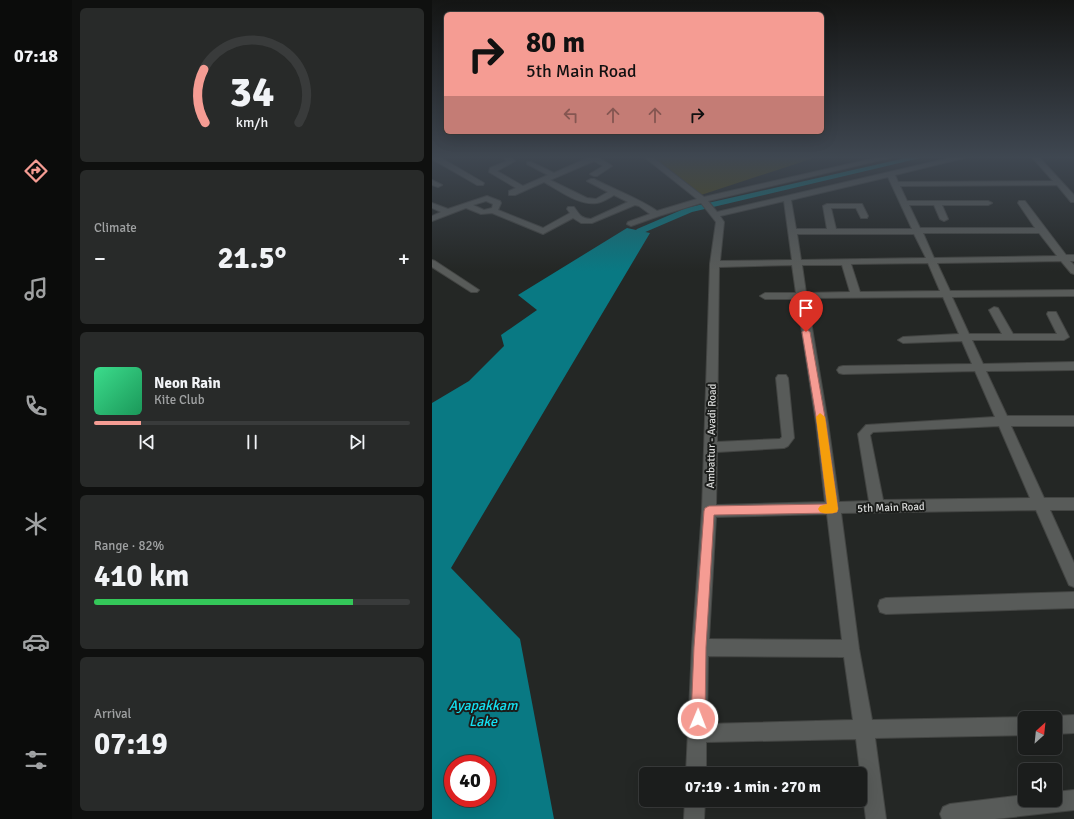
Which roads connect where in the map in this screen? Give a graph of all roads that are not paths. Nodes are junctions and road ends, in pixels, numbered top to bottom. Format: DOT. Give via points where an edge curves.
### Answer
graph roads {
  1 [pos="573,194"];
  2 [pos="610,194"];
  3 [pos="618,194"];
  4 [pos="693,194"];
  5 [pos="752,194"];
  6 [pos="804,194"];
  7 [pos="900,194"];
  8 [pos="787,198"];
  9 [pos="634,202"];
  10 [pos="904,202"];
  11 [pos="937,203"];
  12 [pos="1022,203"];
  13 [pos="988,204"];
  14 [pos="432,205"];
  15 [pos="467,205"];
  16 [pos="708,206"];
  17 [pos="491,210"];
  18 [pos="447,212"];
  19 [pos="656,214"];
  20 [pos="864,216"];
  21 [pos="432,219"];
  22 [pos="944,219"];
  23 [pos="631,224"];
  24 [pos="1041,230"];
  25 [pos="917,231"];
  26 [pos="791,232"];
  27 [pos="832,232"];
  28 [pos="1064,258"];
  29 [pos="1074,258"];
  30 [pos="931,260"];
  31 [pos="846,262"];
  32 [pos="432,263"];
  33 [pos="796,263"];
  34 [pos="715,264"];
  35 [pos="1074,271"];
  36 [pos="474,290"];
  37 [pos="1074,293"];
  38 [pos="946,295"];
  39 [pos="765,296"];
  40 [pos="801,296"];
  41 [pos="856,296"];
  42 [pos="994,310"];
  43 [pos="1052,314"];
  44 [pos="965,338"];
  45 [pos="1010,338"];
  46 [pos="903,340"];
  47 [pos="1074,366"];
  48 [pos="979,368"];
  49 [pos="843,370"];
  50 [pos="782,378"];
  51 [pos="1002,421"];
  52 [pos="1074,421"];
  53 [pos="710,447"];
  54 [pos="1074,504"];
  55 [pos="1040,505"];
  56 [pos="876,507"];
  57 [pos="833,509"];
  58 [pos="709,511"];
  59 [pos="1074,580"];
  60 [pos="1074,600"];
  61 [pos="886,606"];
  62 [pos="700,647"];
  63 [pos="850,649"];
  64 [pos="1074,724"];
  65 [pos="1062,725"];
  66 [pos="1018,726"];
  67 [pos="864,729"];
  68 [pos="698,733"];
  69 [pos="696,767"];
  70 [pos="1074,800"];
  71 [pos="695,807"];
  72 [pos="950,814"];
  73 [pos="694,819"];
  74 [pos="876,819"];
  1 -- 2 [label="street" via="591,201"];
  3 -- 9 [label="street"];
  4 -- 16 [label="street"];
  5 -- 16 [label="street"];
  6 -- 8 [label="street"];
  7 -- 10 [label="street"];
  8 -- 16 [label="street"];
  8 -- 26 [label="street"];
  9 -- 17 [label="street" via="592,221 584,221 572,212 543,230"];
  9 -- 19 [label="street" via="642,204"];
  10 -- 11 [label="street"];
  10 -- 25 [label="street"];
  11 -- 13 [label="street"];
  11 -- 22 [label="street"];
  12 -- 24 [label="street"];
  14 -- 18 [label="street"];
  15 -- 17 [label="street" via="480,213"];
  15 -- 17 [label="street" via="487,198 497,203 495,209"];
  15 -- 18 [label="street"];
  16 -- 19 [label="street"];
  16 -- 34 [label="street, Ambattur - Avadi Road" via="720,222"];
  18 -- 21 [label="street"];
  19 -- 23 [label="street"];
  20 -- 27 [label="street" via="859,206 827,206"];
  24 -- 25 [label="street"];
  24 -- 28 [label="street"];
  25 -- 27 [label="street"];
  25 -- 30 [label="street"];
  26 -- 27 [label="street"];
  26 -- 33 [label="street"];
  28 -- 29 [label="street"];
  28 -- 30 [label="street"];
  28 -- 35 [label="street"];
  30 -- 31 [label="street"];
  30 -- 38 [label="street"];
  31 -- 33 [label="street"];
  31 -- 41 [label="street"];
  32 -- 36 [label="street"];
  33 -- 34 [label="street"];
  33 -- 40 [label="street"];
  34 -- 53 [label="street, Ambattur - Avadi Road"];
  37 -- 38 [label="street"];
  38 -- 41 [label="street"];
  38 -- 44 [label="street"];
  39 -- 40 [label="street"];
  40 -- 41 [label="street"];
  40 -- 57 [label="street"];
  42 -- 45 [label="street"];
  43 -- 45 [label="street" via="1064,337"];
  44 -- 45 [label="street"];
  44 -- 46 [label="street"];
  44 -- 48 [label="street"];
  47 -- 48 [label="street"];
  48 -- 49 [label="street"];
  48 -- 51 [label="street"];
  50 -- 53 [label="street" via="788,438 784,443"];
  51 -- 52 [label="street"];
  51 -- 55 [label="street"];
  51 -- 56 [label="street" via="870,428 864,434"];
  53 -- 58 [label="street, Ambattur - Avadi Road"];
  54 -- 55 [label="street, 5th Main Road"];
  55 -- 56 [label="street, 5th Main Road"];
  55 -- 59 [label="street"];
  56 -- 57 [label="street, 5th Main Road"];
  57 -- 58 [label="street, 5th Main Road"];
  57 -- 63 [label="street"];
  58 -- 62 [label="street, Ambattur - Avadi Road"];
  60 -- 61 [label="street"];
  62 -- 63 [label="street"];
  62 -- 68 [label="street, Ambattur - Avadi Road"];
  63 -- 67 [label="street"];
  64 -- 65 [label="street"];
  66 -- 67 [label="street"];
  67 -- 68 [label="street"];
  67 -- 74 [label="street"];
  68 -- 69 [label="street, Ambattur - Avadi Road"];
  70 -- 72 [label="street"];
  71 -- 73 [label="street"];
}
